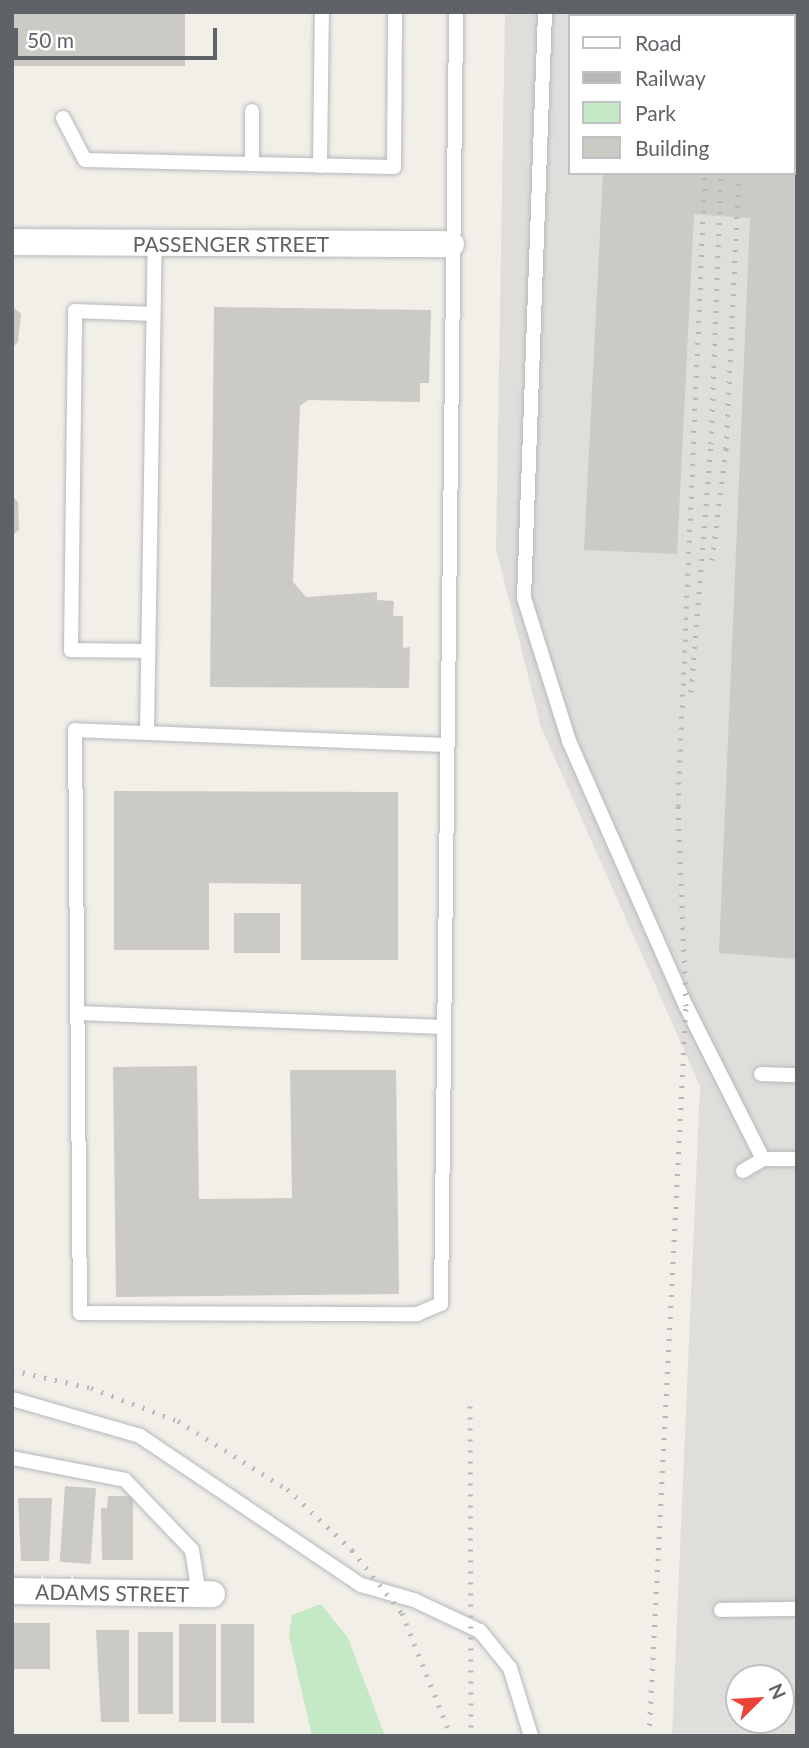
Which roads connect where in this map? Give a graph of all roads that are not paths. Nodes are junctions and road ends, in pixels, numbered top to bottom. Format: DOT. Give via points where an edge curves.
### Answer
graph roads {
  1 [pos="322,12"];
  2 [pos="395,12"];
  3 [pos="456,12"];
  4 [pos="545,12"];
  5 [pos="252,111"];
  6 [pos="64,118"];
  7 [pos="252,164"];
  8 [pos="320,166"];
  9 [pos="12,242"];
  10 [pos="451,244"];
  11 [pos="155,245"];
  12 [pos="153,314"];
  13 [pos="148,650"];
  14 [pos="147,733"];
  15 [pos="445,744"];
  16 [pos="78,1013"];
  17 [pos="443,1027"];
  18 [pos="761,1074"];
  19 [pos="797,1075"];
  20 [pos="762,1158"];
  21 [pos="797,1159"];
  22 [pos="743,1171"];
  23 [pos="12,1399"];
  24 [pos="12,1458"];
  25 [pos="12,1591"];
  26 [pos="206,1594"];
  27 [pos="797,1609"];
  28 [pos="721,1610"];
  29 [pos="531,1736"];
  1 -- 8 [label="lane"];
  2 -- 8 [label="lane" via="394,167"];
  3 -- 10 [label="lane"];
  4 -- 20 [label="lane" via="524,598 569,741 686,1006"];
  5 -- 7 [label="lane"];
  6 -- 7 [label="lane" via="85,160"];
  7 -- 8 [label="lane"];
  9 -- 11 [label="street, PASSENGER STREET"];
  10 -- 11 [label="street, PASSENGER STREET"];
  10 -- 15 [label="lane"];
  11 -- 12 [label="lane"];
  12 -- 13 [label="lane"];
  12 -- 13 [label="lane" via="75,311 71,649"];
  13 -- 14 [label="lane"];
  14 -- 15 [label="lane"];
  14 -- 16 [label="lane" via="75,730"];
  15 -- 17 [label="lane"];
  16 -- 17 [label="lane"];
  16 -- 17 [label="lane" via="80,1312 417,1314 441,1304"];
  18 -- 19 [label="lane"];
  20 -- 21 [label="lane"];
  20 -- 22 [label="lane"];
  23 -- 29 [label="lane" via="139,1436 361,1585 414,1601 480,1631 510,1668"];
  24 -- 26 [label="lane" via="125,1480 192,1550"];
  25 -- 26 [label="street, ADAMS STREET"];
  27 -- 28 [label="lane"];
}
